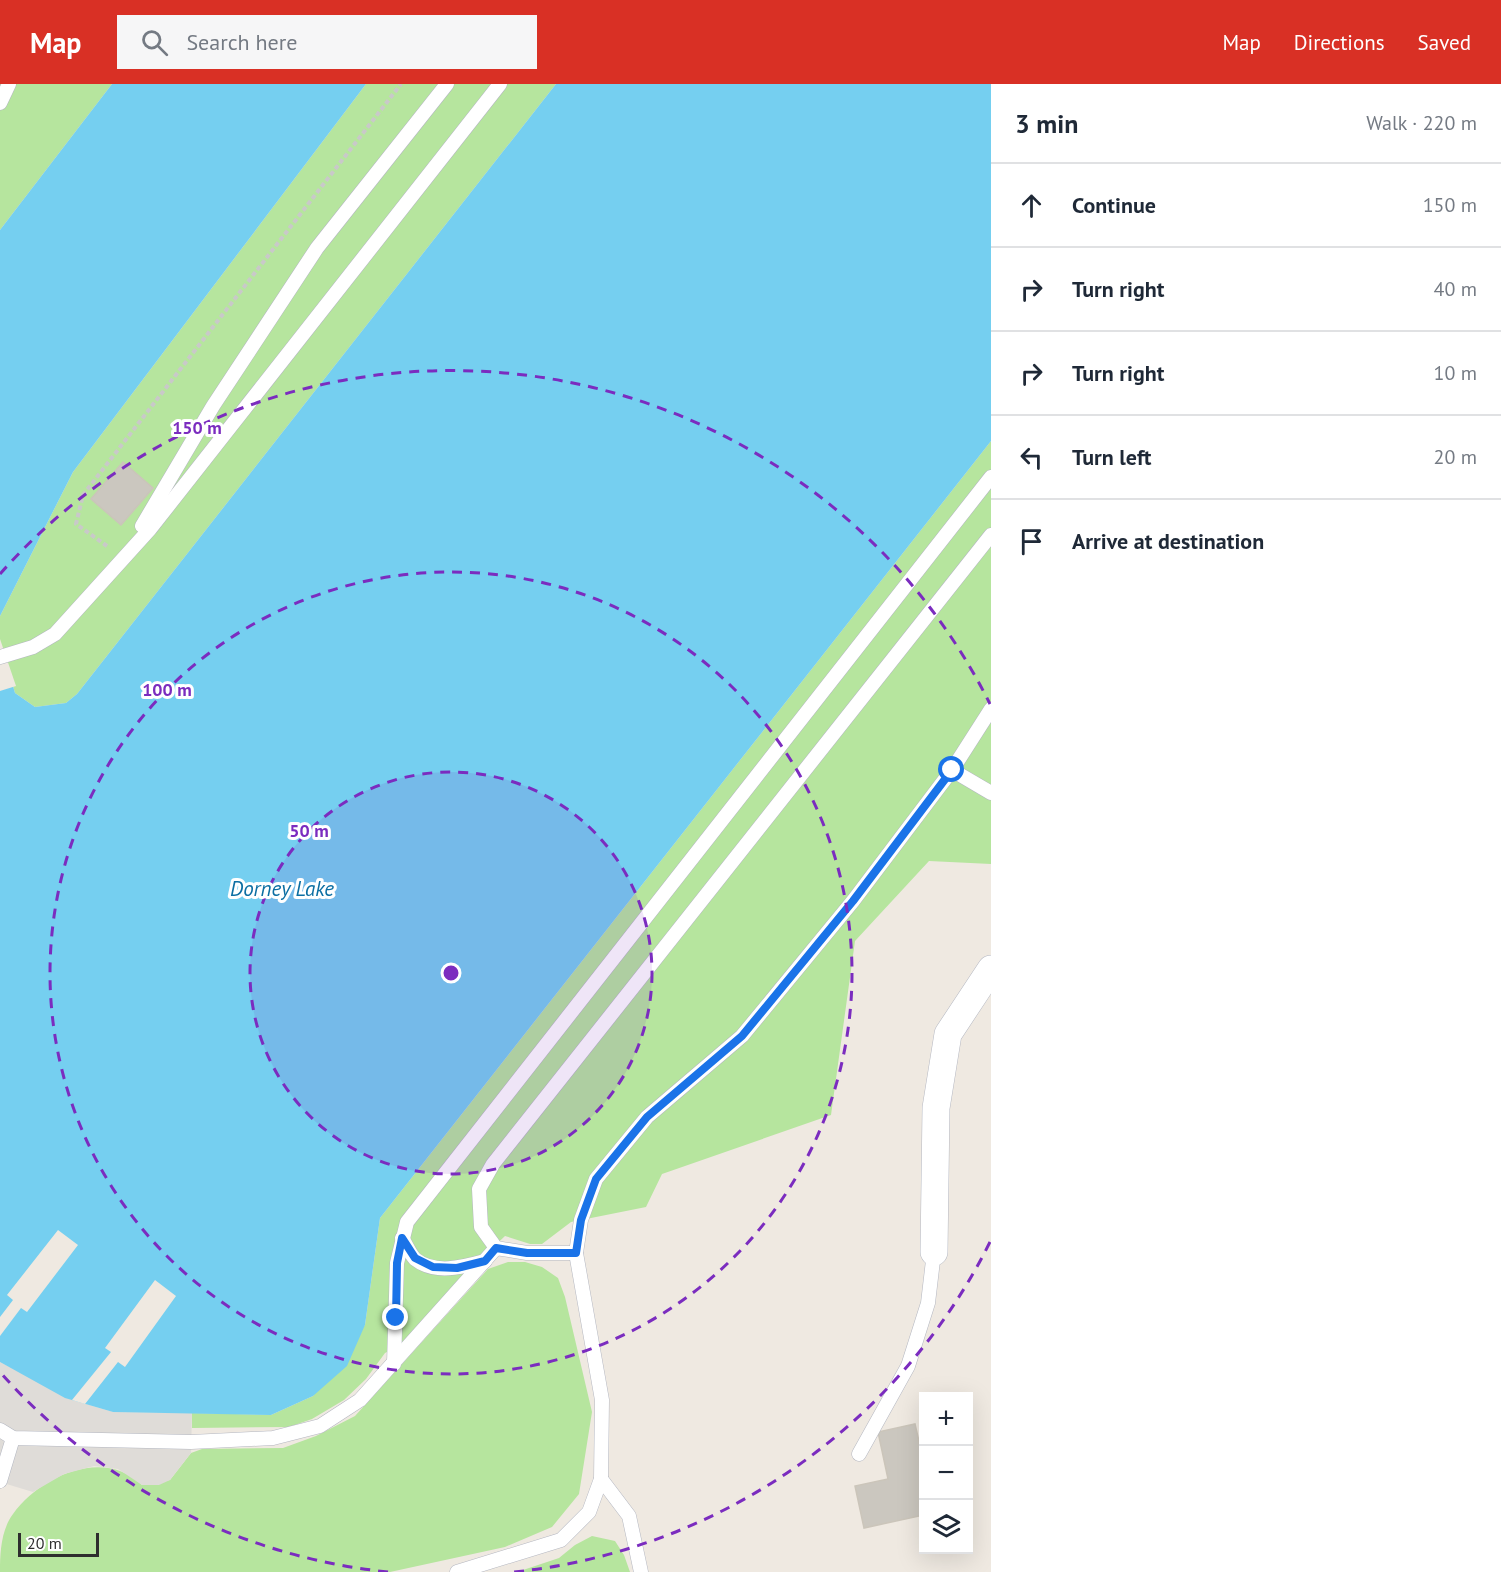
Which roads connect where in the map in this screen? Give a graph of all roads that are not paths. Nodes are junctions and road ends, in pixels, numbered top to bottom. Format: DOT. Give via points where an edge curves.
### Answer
graph roads {
  1 [pos="9,84"];
  2 [pos="447,84"];
  3 [pos="500,84"];
  4 [pos="0,103"];
  5 [pos="991,477"];
  6 [pos="991,535"];
  7 [pos="124,558"];
  8 [pos="0,657"];
  9 [pos="991,709"];
  10 [pos="952,770"];
  11 [pos="991,793"];
  12 [pos="991,969"];
  13 [pos="402,1238"];
  14 [pos="496,1248"];
  15 [pos="934,1252"];
  16 [pos="576,1253"];
  17 [pos="485,1261"];
  18 [pos="394,1364"];
  19 [pos="0,1430"];
  20 [pos="13,1438"];
  21 [pos="859,1454"];
  22 [pos="601,1479"];
  23 [pos="0,1481"];
  24 [pos="457,1572"];
  25 [pos="641,1572"];
  1 -- 4 [label="lane"];
  2 -- 7 [label="lane" via="317,248 213,406"];
  3 -- 7 [label="lane"];
  5 -- 13 [label="lane" via="456,1157 407,1222"];
  6 -- 14 [label="lane" via="493,1164 479,1189 481,1227"];
  7 -- 8 [label="lane" via="54,634"];
  9 -- 10 [label="lane"];
  10 -- 11 [label="lane"];
  10 -- 16 [label="lane" via="853,901 742,1036 647,1117 596,1179 581,1220"];
  12 -- 15 [label="street" via="948,1034 936,1108"];
  13 -- 17 [label="lane" via="415,1258 433,1267 457,1268"];
  13 -- 18 [label="lane" via="397,1263"];
  14 -- 16 [label="lane" via="527,1253"];
  14 -- 17 [label="lane"];
  15 -- 21 [label="lane" via="928,1303 908,1366"];
  16 -- 22 [label="lane" via="602,1400"];
  17 -- 18 [label="lane"];
  18 -- 20 [label="lane" via="360,1400 320,1426 273,1438 191,1442"];
  19 -- 20 [label="lane"];
  20 -- 23 [label="lane"];
  22 -- 24 [label="lane" via="589,1512 561,1540"];
  22 -- 25 [label="lane" via="629,1516"];
}
